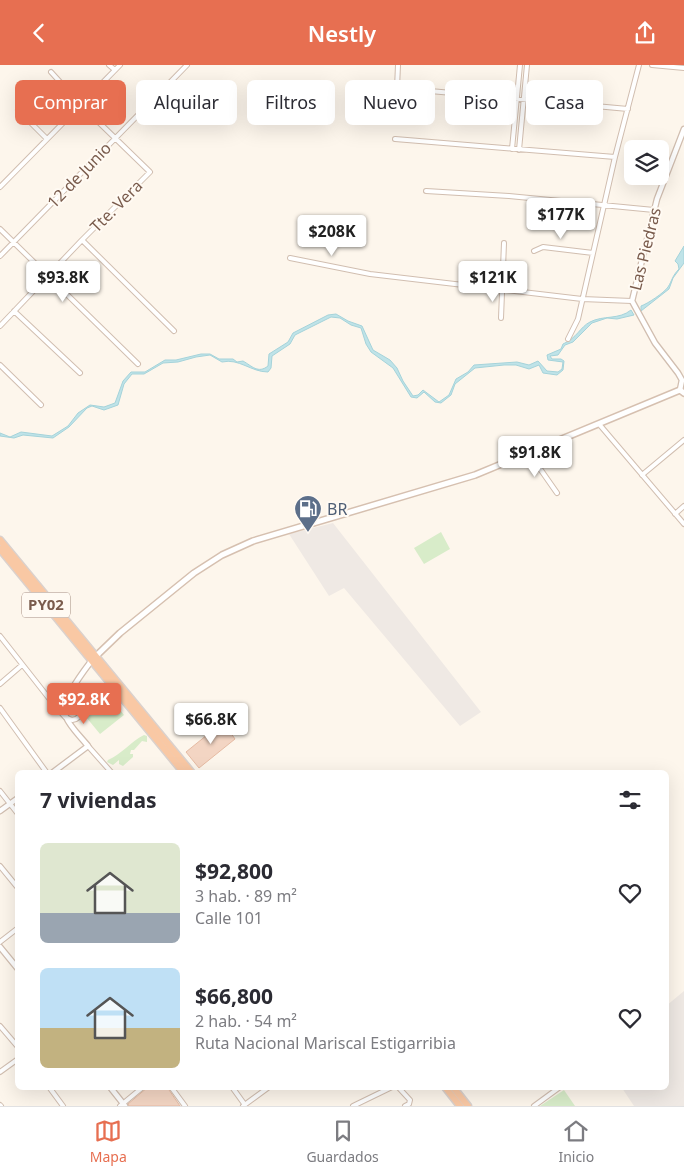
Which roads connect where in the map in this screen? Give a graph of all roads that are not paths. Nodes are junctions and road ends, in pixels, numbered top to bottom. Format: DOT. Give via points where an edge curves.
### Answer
graph roads {
  1 [pos="109,65"];
  2 [pos="120,65"];
  3 [pos="187,65"];
  4 [pos="398,65"];
  5 [pos="520,65"];
  6 [pos="527,65"];
  7 [pos="640,65"];
  8 [pos="652,65"];
  9 [pos="684,68"];
  10 [pos="115,71"];
  11 [pos="51,72"];
  12 [pos="58,80"];
  13 [pos="106,80"];
  14 [pos="445,92"];
  15 [pos="516,99"];
  16 [pos="524,100"];
  17 [pos="628,109"];
  18 [pos="33,125"];
  19 [pos="61,125"];
  20 [pos="102,125"];
  21 [pos="514,125"];
  22 [pos="684,132"];
  23 [pos="115,137"];
  24 [pos="47,139"];
  25 [pos="395,139"];
  26 [pos="512,149"];
  27 [pos="519,150"];
  28 [pos="615,157"];
  29 [pos="0,187"];
  30 [pos="426,191"];
  31 [pos="604,204"];
  32 [pos="654,210"];
  33 [pos="0,229"];
  34 [pos="82,240"];
  35 [pos="13,242"];
  36 [pos="504,243"];
  37 [pos="534,251"];
  38 [pos="593,253"];
  39 [pos="0,256"];
  40 [pos="290,258"];
  41 [pos="48,276"];
  42 [pos="503,289"];
  43 [pos="582,299"];
  44 [pos="632,301"];
  45 [pos="14,311"];
  46 [pos="501,318"];
  47 [pos="0,326"];
  48 [pos="174,331"];
  49 [pos="568,339"];
  50 [pos="138,364"];
  51 [pos="0,365"];
  52 [pos="80,373"];
  53 [pos="682,392"];
  54 [pos="41,405"];
  55 [pos="599,424"];
  56 [pos="684,440"];
  57 [pos="529,453"];
  58 [pos="642,475"];
  59 [pos="557,493"];
  60 [pos="684,506"];
  61 [pos="675,514"];
  62 [pos="684,524"];
  63 [pos="0,540"];
  64 [pos="0,549"];
  65 [pos="0,636"];
  66 [pos="94,658"];
  67 [pos="22,665"];
  68 [pos="0,684"];
  69 [pos="115,689"];
  70 [pos="0,708"];
  71 [pos="66,717"];
  72 [pos="88,746"];
  73 [pos="45,770"];
  74 [pos="56,770"];
  75 [pos="109,770"];
  76 [pos="182,770"];
  77 [pos="189,770"];
  78 [pos="0,791"];
  79 [pos="15,800"];
  80 [pos="10,804"];
  81 [pos="15,810"];
  82 [pos="0,811"];
  83 [pos="0,866"];
  84 [pos="15,884"];
  85 [pos="15,930"];
  86 [pos="0,942"];
  87 [pos="0,947"];
  88 [pos="15,965"];
  89 [pos="0,1026"];
  90 [pos="15,1044"];
  91 [pos="15,1061"];
  92 [pos="0,1072"];
  93 [pos="51,1090"];
  94 [pos="112,1090"];
  95 [pos="140,1090"];
  96 [pos="173,1090"];
  97 [pos="234,1090"];
  98 [pos="265,1090"];
  99 [pos="386,1090"];
  100 [pos="401,1090"];
  101 [pos="447,1090"];
  102 [pos="455,1090"];
  103 [pos="556,1090"];
  104 [pos="122,1105"];
  105 [pos="244,1105"];
  106 [pos="63,1106"];
  107 [pos="185,1106"];
  108 [pos="353,1106"];
  109 [pos="405,1106"];
  110 [pos="460,1106"];
  111 [pos="468,1106"];
  112 [pos="534,1106"];
  1 -- 10 [label="street"];
  2 -- 10 [label="street"];
  3 -- 23 [label="street, 12 de Junio"];
  4 -- 14 [label="street" via="397,88"];
  5 -- 15 [label="street"];
  6 -- 16 [label="street"];
  7 -- 17 [label="street"];
  8 -- 9 [label="street"];
  10 -- 13 [label="street"];
  11 -- 12 [label="street"];
  15 -- 16 [label="street"];
  16 -- 17 [label="street"];
  16 -- 27 [label="street"];
  17 -- 28 [label="street"];
  18 -- 24 [label="street"];
  19 -- 24 [label="street"];
  20 -- 23 [label="street"];
  21 -- 26 [label="street"];
  22 -- 32 [label="street, Las Piedras"];
  23 -- 34 [label="street, Tte. Vera" via="150,170"];
  23 -- 35 [label="street, 12 de Junio"];
  24 -- 29 [label="street"];
  25 -- 26 [label="street"];
  26 -- 27 [label="street"];
  27 -- 28 [label="street"];
  28 -- 31 [label="street"];
  30 -- 31 [label="street"];
  31 -- 32 [label="street"];
  31 -- 38 [label="street"];
  32 -- 44 [label="street, Las Piedras"];
  33 -- 35 [label="street"];
  34 -- 41 [label="street, Tte. Vera"];
  34 -- 48 [label="street"];
  35 -- 39 [label="street, 12 de Junio"];
  35 -- 41 [label="street"];
  36 -- 42 [label="street"];
  37 -- 38 [label="street" via="543,247"];
  38 -- 43 [label="street"];
  40 -- 42 [label="street" via="370,274"];
  41 -- 45 [label="street, Tte. Vera"];
  41 -- 50 [label="street"];
  42 -- 43 [label="street"];
  42 -- 46 [label="street"];
  43 -- 44 [label="street"];
  43 -- 49 [label="street" via="575,329"];
  44 -- 53 [label="street, Las Piedras" via="682,380"];
  45 -- 47 [label="street, Tte. Vera"];
  45 -- 52 [label="street"];
  51 -- 54 [label="street"];
  53 -- 55 [label="main road"];
  55 -- 57 [label="main road"];
  55 -- 58 [label="street"];
  56 -- 58 [label="street"];
  57 -- 59 [label="street"];
  57 -- 66 [label="main road" via="475,475 260,539 222,555 172,590"];
  58 -- 61 [label="street"];
  60 -- 61 [label="street"];
  61 -- 62 [label="street"];
  63 -- 66 [label="highway, PY02"];
  64 -- 66 [label="highway, PY02"];
  65 -- 67 [label="street"];
  66 -- 69 [label="highway, PY02"];
  66 -- 71 [label="street" via="76,681 66,706"];
  66 -- 77 [label="highway, PY02"];
  67 -- 68 [label="street"];
  67 -- 71 [label="street"];
  69 -- 71 [label="street" via="76,719"];
  69 -- 76 [label="highway, PY02"];
  70 -- 73 [label="street"];
  71 -- 72 [label="street"];
  72 -- 74 [label="street"];
  72 -- 75 [label="street"];
  78 -- 80 [label="street"];
  79 -- 80 [label="street"];
  80 -- 81 [label="street"];
  80 -- 82 [label="street"];
  83 -- 84 [label="street"];
  85 -- 86 [label="street"];
  87 -- 88 [label="street"];
  89 -- 90 [label="street"];
  91 -- 92 [label="street"];
  93 -- 106 [label="street"];
  94 -- 104 [label="street"];
  95 -- 104 [label="street"];
  96 -- 107 [label="street"];
  97 -- 105 [label="street"];
  98 -- 105 [label="street"];
  99 -- 108 [label="street"];
  100 -- 109 [label="street" via="410,1100"];
  101 -- 110 [label="highway"];
  102 -- 111 [label="highway"];
  103 -- 112 [label="street"];
}
